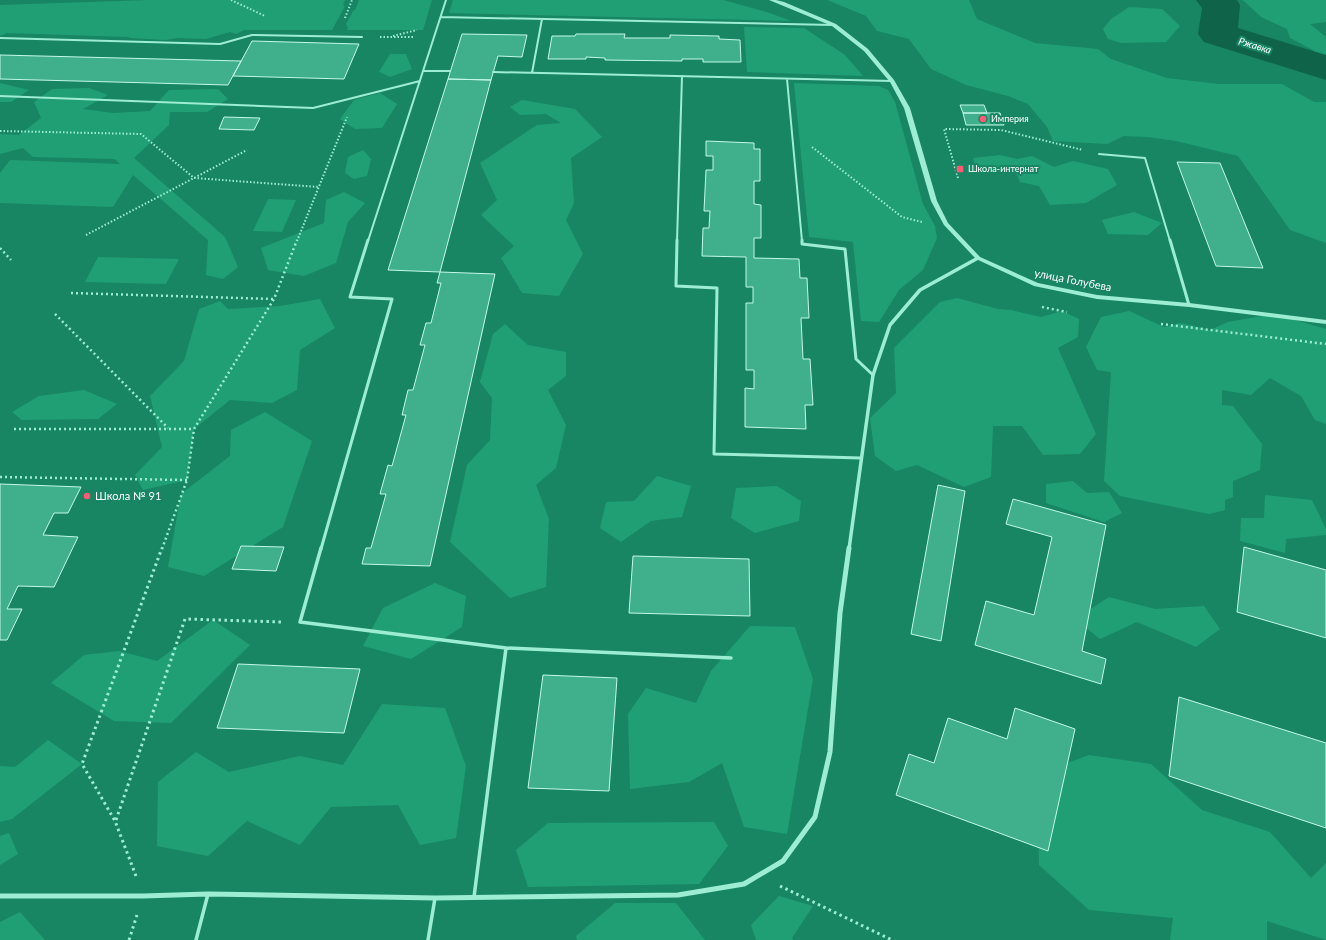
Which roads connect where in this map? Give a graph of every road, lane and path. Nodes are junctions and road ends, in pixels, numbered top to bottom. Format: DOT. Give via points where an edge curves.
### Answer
graph roads {
  1 [pos="446,0"];
  2 [pos="771,0"];
  3 [pos="441,17"];
  4 [pos="542,19"];
  5 [pos="438,24"];
  6 [pos="834,25"];
  7 [pos="362,37"];
  8 [pos="389,37"];
  9 [pos="433,37"];
  10 [pos="0,38"];
  11 [pos="423,71"];
  12 [pos="450,71"];
  13 [pos="493,72"];
  14 [pos="532,73"];
  15 [pos="682,76"];
  16 [pos="787,79"];
  17 [pos="420,81"];
  18 [pos="892,81"];
  19 [pos="0,96"];
  20 [pos="349,115"];
  21 [pos="0,131"];
  22 [pos="792,132"];
  23 [pos="247,150"];
  24 [pos="1099,154"];
  25 [pos="194,178"];
  26 [pos="958,178"];
  27 [pos="319,187"];
  28 [pos="922,222"];
  29 [pos="86,235"];
  30 [pos="0,248"];
  31 [pos="978,258"];
  32 [pos="11,260"];
  33 [pos="71,293"];
  34 [pos="274,300"];
  35 [pos="1189,305"];
  36 [pos="1040,306"];
  37 [pos="1070,313"];
  38 [pos="55,314"];
  39 [pos="1326,322"];
  40 [pos="1155,323"];
  41 [pos="1326,344"];
  42 [pos="873,375"];
  43 [pos="168,428"];
  44 [pos="14,429"];
  45 [pos="194,429"];
  46 [pos="861,458"];
  47 [pos="0,476"];
  48 [pos="187,480"];
  49 [pos="300,622"];
  50 [pos="506,648"];
  51 [pos="731,658"];
  52 [pos="115,821"];
  53 [pos="778,885"];
  54 [pos="208,894"];
  55 [pos="0,896"];
  56 [pos="143,896"];
  57 [pos="435,898"];
  58 [pos="474,898"];
  59 [pos="129,940"];
  60 [pos="196,940"];
  61 [pos="428,940"];
  62 [pos="892,940"];
  1 -- 3 [label="lane"];
  2 -- 6 [label="street, улица Голубева"];
  3 -- 4 [label="lane"];
  3 -- 5 [label="lane"];
  4 -- 6 [label="lane"];
  4 -- 14 [label="lane"];
  5 -- 8 [label="path"];
  5 -- 9 [label="lane"];
  6 -- 18 [label="street, улица Голубева" via="866,50"];
  7 -- 8 [label="path"];
  7 -- 10 [label="lane" via="252,35 220,44"];
  8 -- 9 [label="path"];
  9 -- 11 [label="lane"];
  11 -- 12 [label="lane"];
  11 -- 17 [label="lane"];
  13 -- 14 [label="lane"];
  14 -- 15 [label="lane"];
  15 -- 16 [label="lane"];
  15 -- 46 [label="lane" via="676,286 717,288 714,454"];
  16 -- 18 [label="lane"];
  16 -- 22 [label="lane"];
  17 -- 19 [label="lane" via="313,108"];
  17 -- 49 [label="lane" via="350,297 392,299"];
  18 -- 31 [label="street, улица Голубева" via="907,108 934,202 946,224"];
  20 -- 27 [label="path"];
  21 -- 25 [label="path" via="141,134"];
  22 -- 28 [label="path" via="902,217"];
  22 -- 42 [label="lane" via="802,244 845,248 856,359"];
  23 -- 25 [label="path"];
  24 -- 26 [label="path" via="1002,130 944,129"];
  24 -- 35 [label="lane" via="1145,158"];
  25 -- 27 [label="path"];
  25 -- 29 [label="path"];
  27 -- 34 [label="path"];
  30 -- 32 [label="path"];
  31 -- 35 [label="street, улица Голубева" via="1036,285 1097,297"];
  31 -- 42 [label="street" via="920,290 890,325"];
  33 -- 34 [label="path"];
  34 -- 45 [label="path"];
  35 -- 39 [label="street, улица Голубева"];
  36 -- 37 [label="path"];
  38 -- 43 [label="path"];
  40 -- 41 [label="path"];
  42 -- 46 [label="street"];
  43 -- 44 [label="path"];
  43 -- 45 [label="path"];
  45 -- 48 [label="path"];
  46 -- 58 [label="street" via="840,612 830,752 815,818 783,861 744,884 678,895"];
  47 -- 48 [label="path"];
  48 -- 52 [label="path" via="82,764"];
  49 -- 50 [label="lane"];
  49 -- 52 [label="path" via="185,619"];
  50 -- 51 [label="lane"];
  50 -- 58 [label="lane"];
  52 -- 56 [label="path"];
  53 -- 62 [label="path"];
  54 -- 56 [label="street"];
  54 -- 57 [label="street"];
  54 -- 60 [label="lane"];
  55 -- 56 [label="street"];
  56 -- 59 [label="path"];
  57 -- 58 [label="street"];
  57 -- 61 [label="lane"];
}
